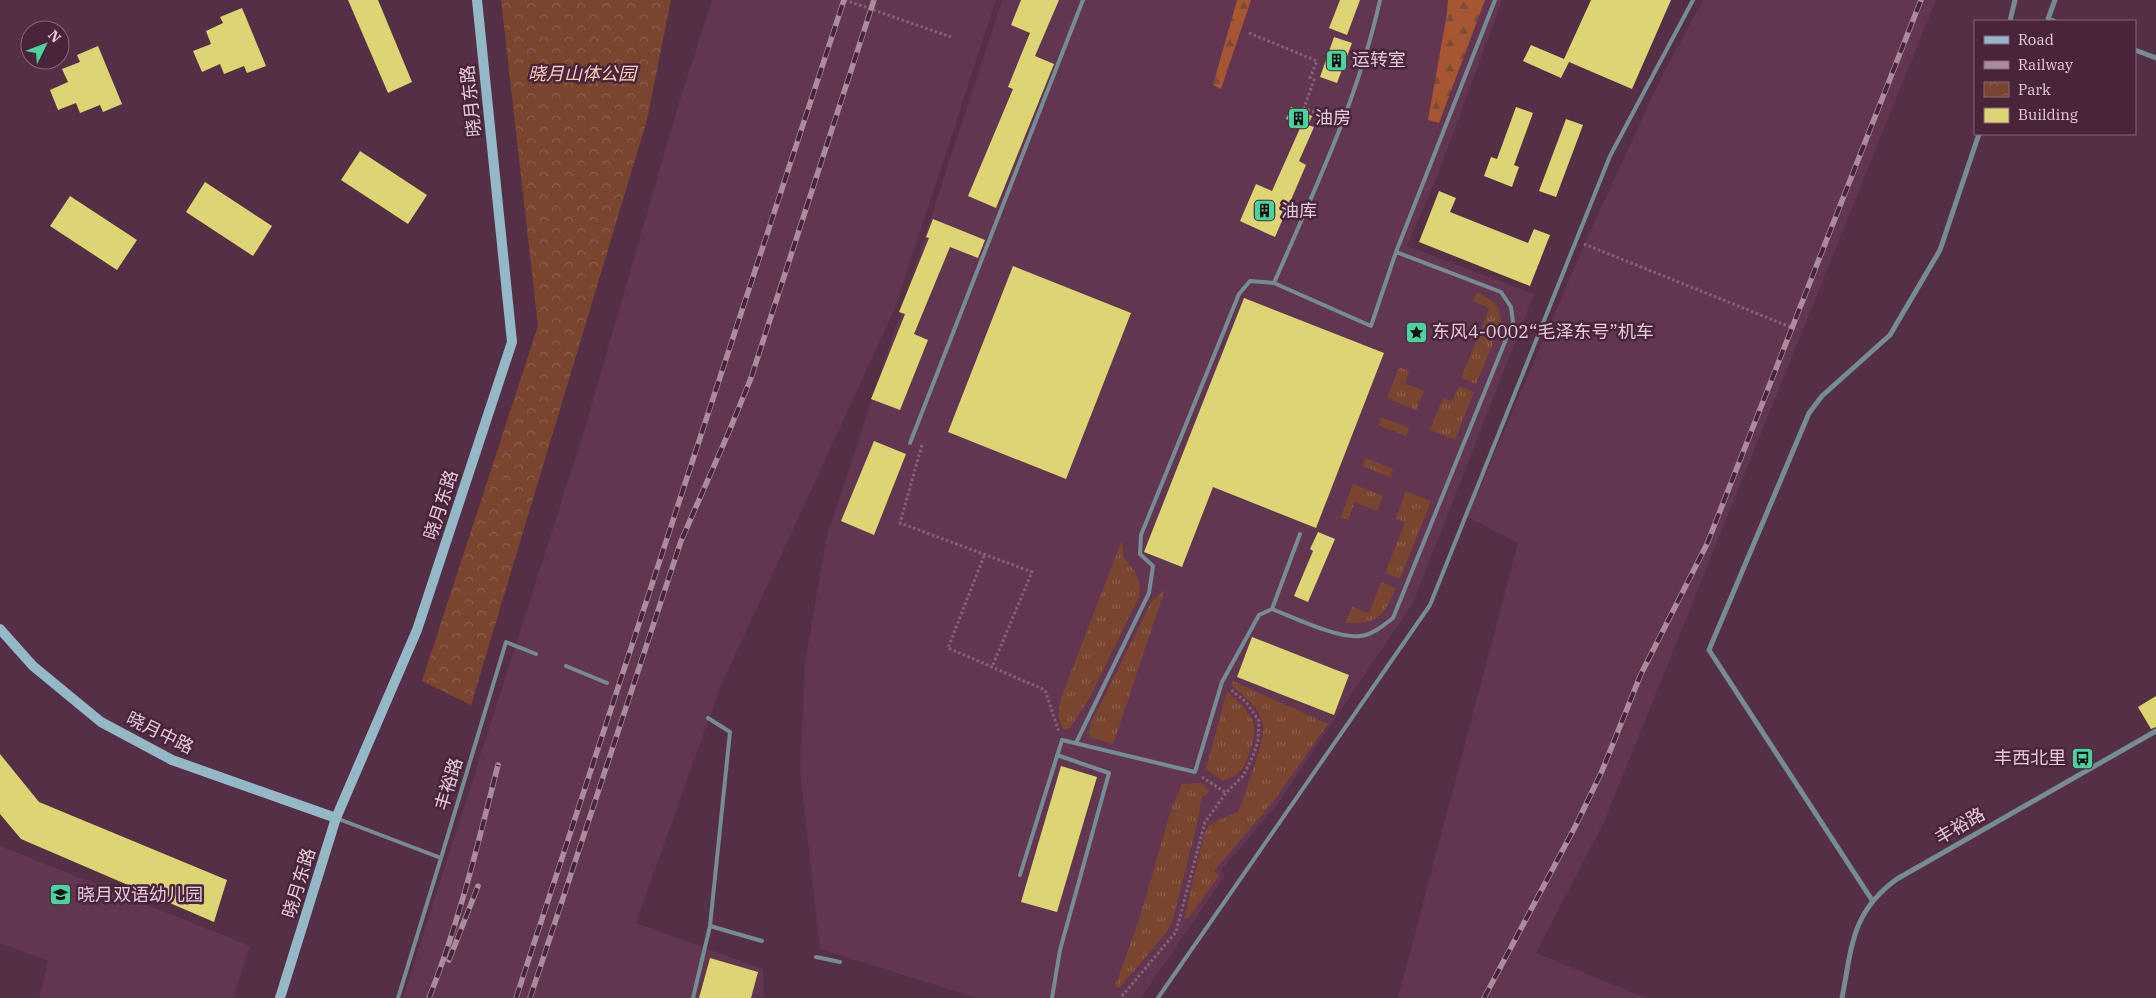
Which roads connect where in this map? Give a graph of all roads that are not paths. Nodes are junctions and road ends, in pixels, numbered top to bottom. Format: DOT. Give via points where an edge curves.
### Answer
graph roads {
  1 [pos="477,0"];
  2 [pos="1083,0"];
  3 [pos="1380,0"];
  4 [pos="1495,0"];
  5 [pos="1693,0"];
  6 [pos="2015,0"];
  7 [pos="2055,0"];
  8 [pos="2010,20"];
  9 [pos="2051,20"];
  10 [pos="2136,50"];
  11 [pos="2156,58"];
  12 [pos="1979,135"];
  13 [pos="1396,252"];
  14 [pos="1274,283"];
  15 [pos="910,443"];
  16 [pos="1300,534"];
  17 [pos="1272,609"];
  18 [pos="0,628"];
  19 [pos="536,654"];
  20 [pos="566,666"];
  21 [pos="607,683"];
  22 [pos="708,718"];
  23 [pos="2156,731"];
  24 [pos="1076,743"];
  25 [pos="1057,755"];
  26 [pos="336,818"];
  27 [pos="441,858"];
  28 [pos="1020,875"];
  29 [pos="1872,900"];
  30 [pos="710,926"];
  31 [pos="762,941"];
  32 [pos="816,957"];
  33 [pos="840,962"];
  34 [pos="280,998"];
  35 [pos="398,998"];
  36 [pos="693,998"];
  37 [pos="1052,998"];
  38 [pos="1158,998"];
  39 [pos="1842,998"];
  1 -- 26 [label="street, 晓月东路" via="512,342 418,630"];
  2 -- 15 [label="lane"];
  3 -- 14 [label="lane" via="1374,30 1342,123"];
  4 -- 13 [label="lane"];
  5 -- 38 [label="lane" via="1610,156 1430,605"];
  6 -- 8 [label="street"];
  7 -- 9 [label="street" via="2048,19"];
  10 -- 11 [label="street"];
  12 -- 29 [label="street" via="1940,250 1890,335 1822,396 1809,413 1709,650"];
  13 -- 14 [label="lane" via="1371,326"];
  13 -- 17 [label="lane" via="1501,292 1511,307 1513,322 1393,618 1383,627 1361,636 1343,635"];
  14 -- 24 [label="lane" via="1250,281 1240,294 1141,535 1140,554 1153,566 1149,592"];
  16 -- 17 [label="lane"];
  17 -- 24 [label="lane" via="1259,614 1222,682 1195,772"];
  18 -- 26 [label="street, 晓月中路" via="33,666 101,722 172,760"];
  19 -- 27 [label="lane, 丰裕路" via="506,642"];
  20 -- 21 [label="lane"];
  22 -- 30 [label="lane" via="730,732"];
  23 -- 29 [label="street, 丰裕路" via="1897,879"];
  24 -- 25 [label="lane" via="1062,740"];
  25 -- 28 [label="lane"];
  25 -- 37 [label="lane" via="1109,773 1060,950"];
  26 -- 27 [label="lane"];
  26 -- 34 [label="street, 晓月东路"];
  27 -- 35 [label="lane"];
  29 -- 39 [label="street, 丰裕路" via="1855,933"];
  30 -- 31 [label="lane"];
  30 -- 36 [label="lane"];
  32 -- 33 [label="lane"];
}
